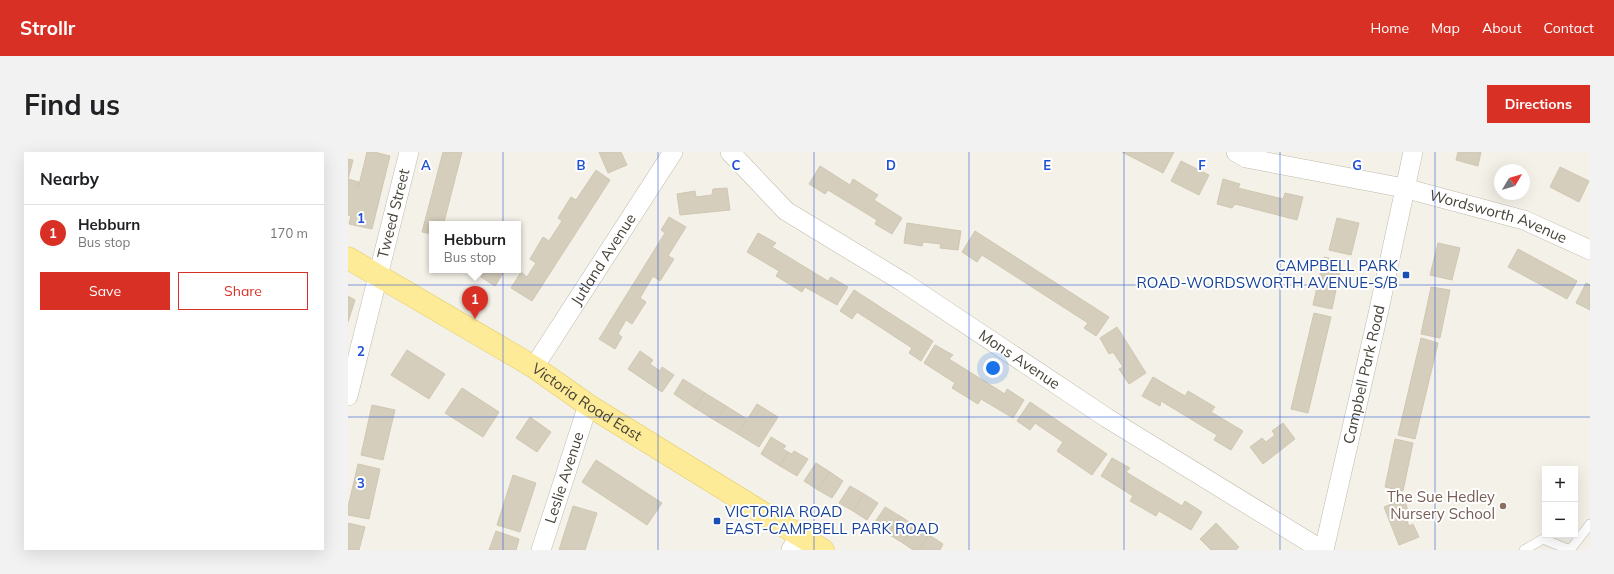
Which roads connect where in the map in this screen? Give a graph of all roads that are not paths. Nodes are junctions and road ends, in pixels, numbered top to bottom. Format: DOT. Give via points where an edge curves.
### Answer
graph roads {
  1 [pos="409,152"];
  2 [pos="673,152"];
  3 [pos="730,152"];
  4 [pos="1236,152"];
  5 [pos="1413,152"];
  6 [pos="1404,188"];
  7 [pos="1590,250"];
  8 [pos="348,258"];
  9 [pos="378,275"];
  10 [pos="352,362"];
  11 [pos="534,367"];
  12 [pos="348,396"];
  13 [pos="588,405"];
  14 [pos="1590,524"];
  15 [pos="795,543"];
  16 [pos="541,550"];
  17 [pos="823,550"];
  18 [pos="1323,550"];
  19 [pos="1524,550"];
  20 [pos="1570,550"];
  1 -- 9 [label="street, Tweed Street"];
  2 -- 11 [label="street, Jutland Avenue"];
  3 -- 18 [label="street, Mons Avenue" via="786,211 903,282 1107,418"];
  4 -- 6 [label="street, Wordsworth Avenue" via="1246,158"];
  5 -- 6 [label="street, Campbell Park Road"];
  6 -- 7 [label="street, Wordsworth Avenue" via="1524,220"];
  6 -- 18 [label="street, Campbell Park Road" via="1378,314"];
  8 -- 9 [label="main road, Victoria Road East"];
  9 -- 10 [label="street, Tweed Street"];
  9 -- 11 [label="main road, Victoria Road East"];
  10 -- 12 [label="street, Tweed Street"];
  11 -- 13 [label="main road, Victoria Road East"];
  13 -- 15 [label="main road, Victoria Road East"];
  13 -- 16 [label="street, Leslie Avenue"];
  14 -- 20 [label="lane"];
  15 -- 17 [label="main road, Victoria Road East"];
  19 -- 20 [label="lane" via="1543,539"];
}
